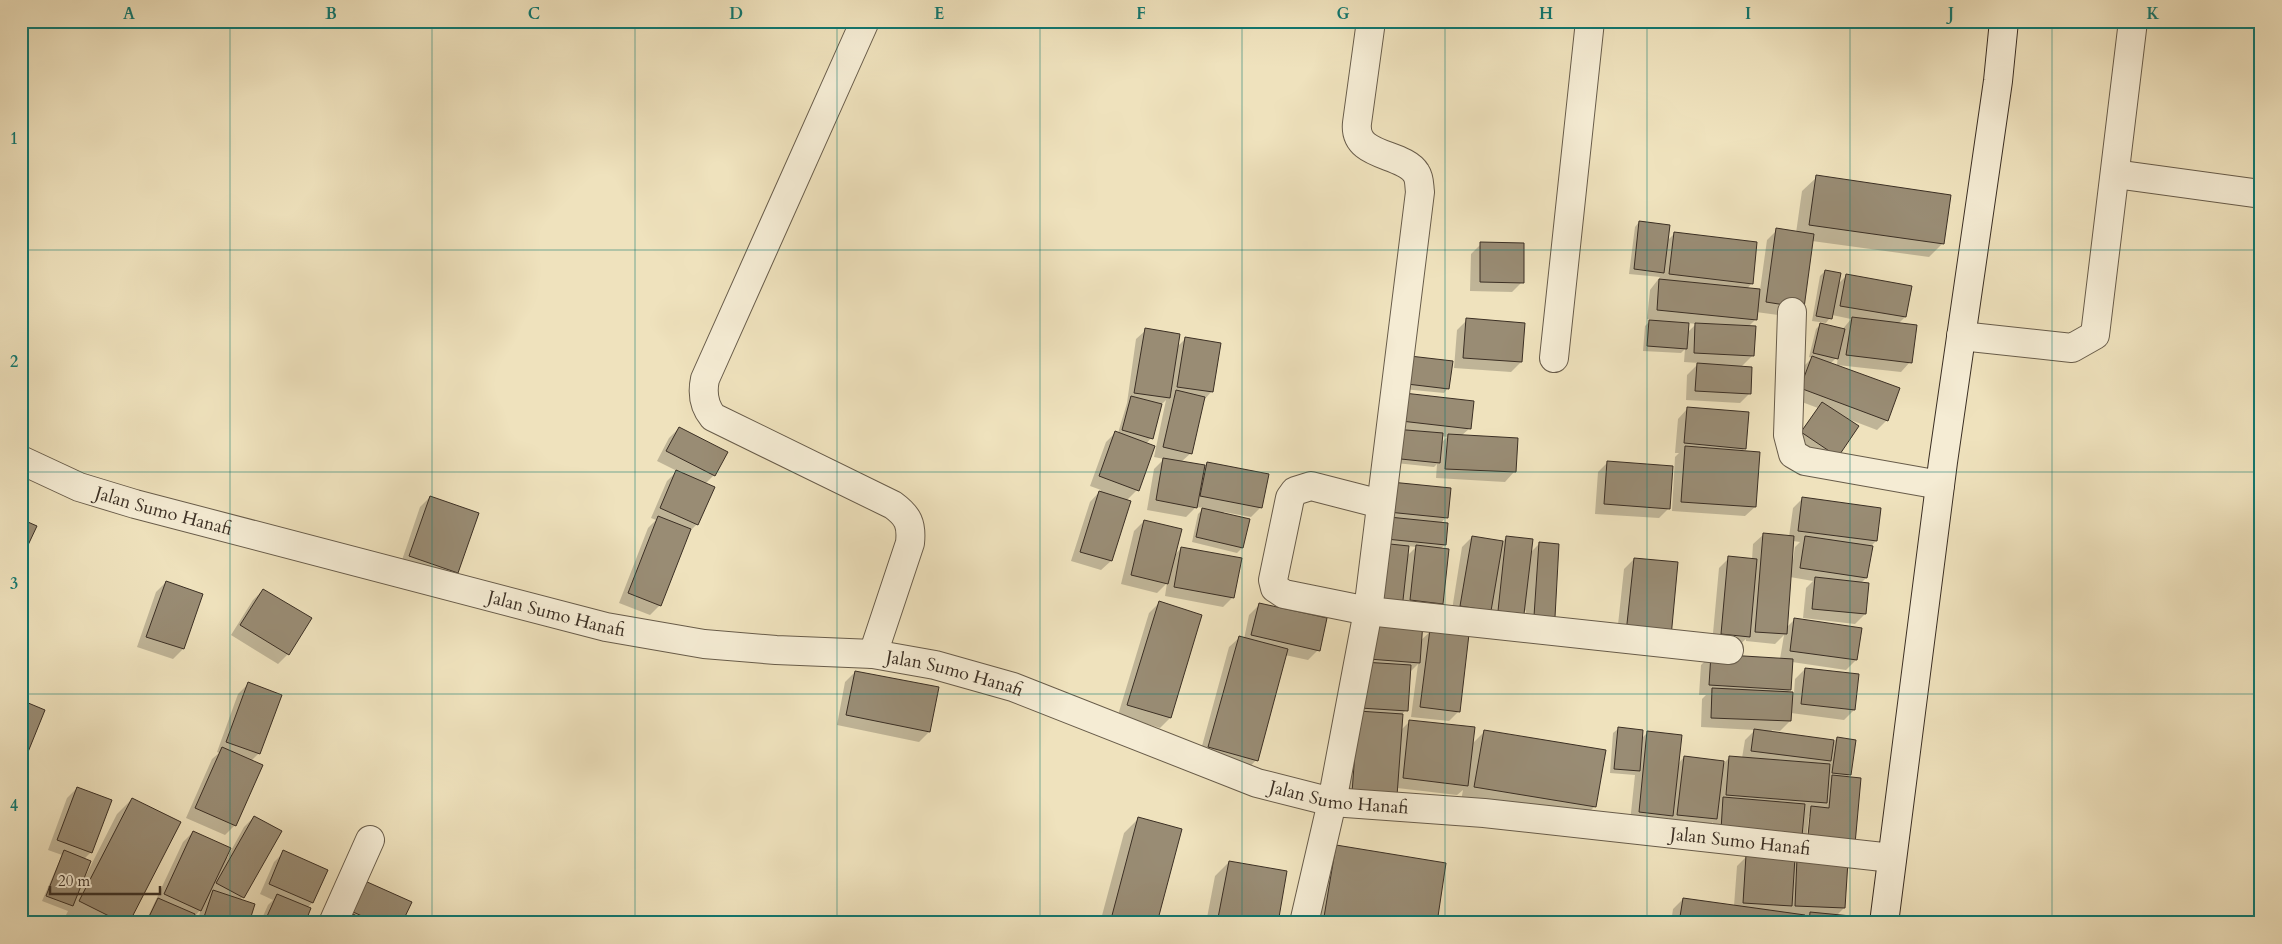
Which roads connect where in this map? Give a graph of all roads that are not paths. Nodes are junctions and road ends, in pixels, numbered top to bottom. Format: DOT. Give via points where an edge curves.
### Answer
graph roads {
  1 [pos="865,21"];
  2 [pos="1371,21"];
  3 [pos="1590,21"];
  4 [pos="2004,21"];
  5 [pos="2133,21"];
  6 [pos="2114,174"];
  7 [pos="2261,194"];
  8 [pos="1792,312"];
  9 [pos="1962,336"];
  10 [pos="1554,358"];
  11 [pos="21,460"];
  12 [pos="1940,485"];
  13 [pos="1382,504"];
  14 [pos="1368,610"];
  15 [pos="1730,650"];
  16 [pos="872,654"];
  17 [pos="1332,802"];
  18 [pos="370,840"];
  19 [pos="1892,858"];
  20 [pos="333,923"];
  21 [pos="1304,923"];
  22 [pos="1884,923"];
  1 -- 16 [label="street" via="703,388 708,411 713,417 893,505 908,519 910,543"];
  2 -- 13 [label="street" via="1357,122 1358,137 1364,144 1415,171 1420,192"];
  3 -- 10 [label="street"];
  4 -- 9 [label="street"];
  5 -- 6 [label="street"];
  6 -- 7 [label="street"];
  6 -- 9 [label="street" via="2095,335 2072,348"];
  8 -- 12 [label="street" via="1788,435 1793,454 1805,462"];
  9 -- 12 [label="street"];
  11 -- 16 [label="street, Jalan Sumo Hanafi" via="79,487 135,504 606,627 704,644"];
  12 -- 19 [label="street"];
  13 -- 14 [label="street"];
  13 -- 14 [label="street" via="1311,486 1295,491 1290,498 1273,580 1275,588 1284,594"];
  14 -- 15 [label="street"];
  14 -- 17 [label="street"];
  16 -- 17 [label="street, Jalan Sumo Hanafi" via="935,665 1013,687 1257,783"];
  17 -- 19 [label="street, Jalan Sumo Hanafi" via="1484,813"];
  17 -- 21 [label="street"];
  18 -- 20 [label="street"];
  19 -- 22 [label="street"];
}
